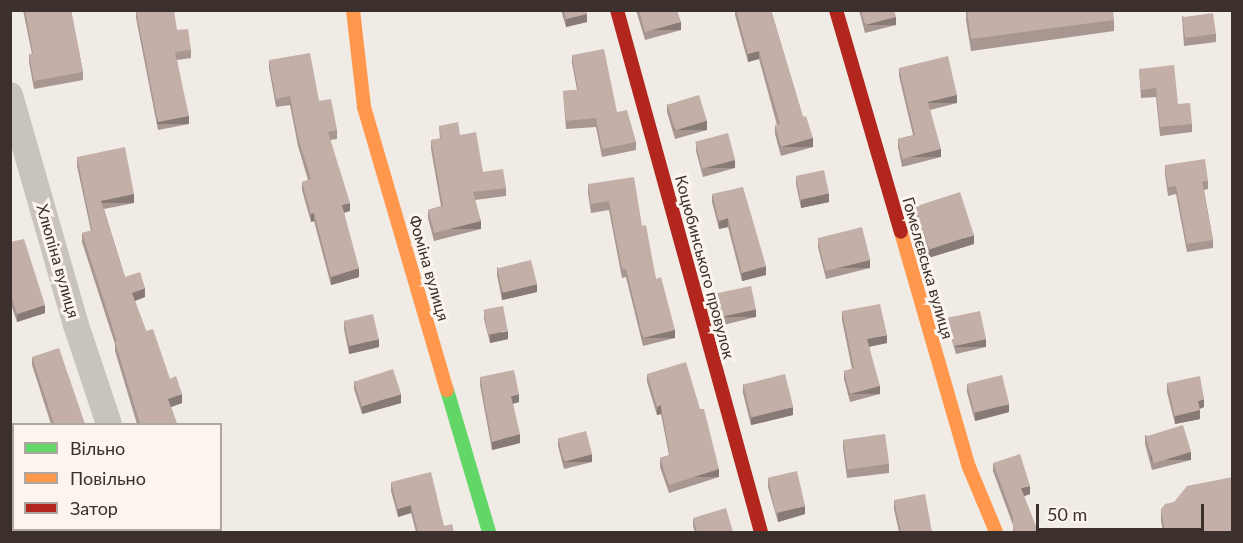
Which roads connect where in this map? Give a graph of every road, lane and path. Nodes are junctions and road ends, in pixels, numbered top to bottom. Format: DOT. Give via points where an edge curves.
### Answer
graph roads {
  1 [pos="353,10"];
  2 [pos="617,10"];
  3 [pos="836,10"];
  4 [pos="10,95"];
  5 [pos="109,423"];
  6 [pos="489,532"];
  7 [pos="761,532"];
  8 [pos="996,532"];
  1 -- 6 [label="street, Фоміна вулиця" via="364,107"];
  2 -- 7 [label="street, Коцюбинського провулок"];
  3 -- 8 [label="street, Гомелєвська вулиця" via="969,467"];
  4 -- 5 [label="street, Хлюпіна вулиця" via="76,325"];
}
